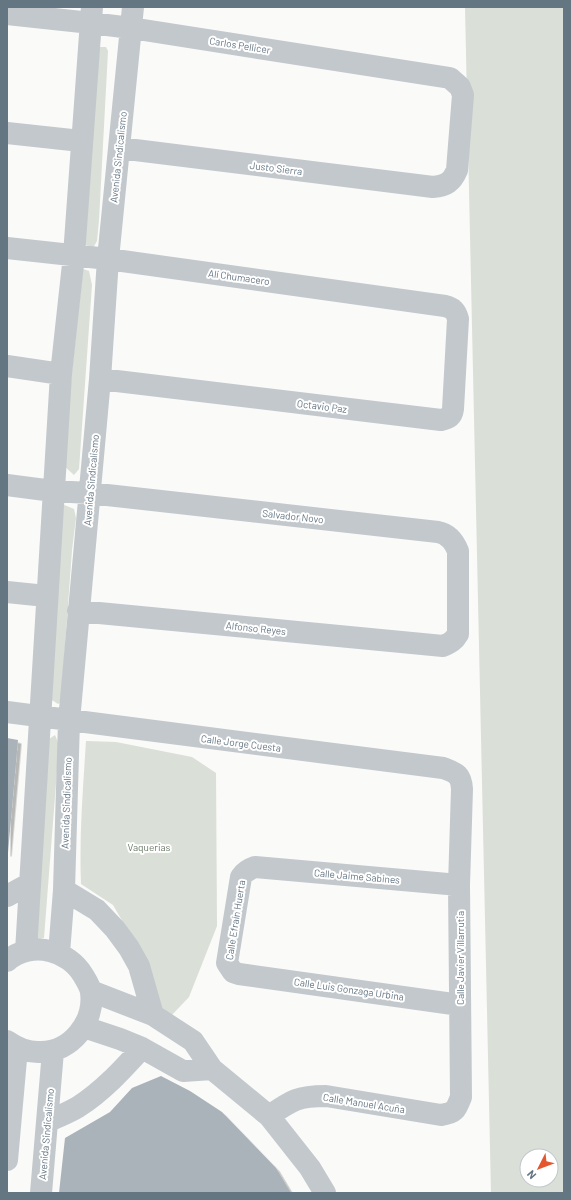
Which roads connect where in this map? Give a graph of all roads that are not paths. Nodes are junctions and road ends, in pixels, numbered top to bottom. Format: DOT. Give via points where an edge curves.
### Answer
graph roads {
  1 [pos="133,7"];
  2 [pos="7,14"];
  3 [pos="92,15"];
  4 [pos="132,28"];
  5 [pos="7,133"];
  6 [pos="81,141"];
  7 [pos="119,148"];
  8 [pos="433,187"];
  9 [pos="7,248"];
  10 [pos="74,255"];
  11 [pos="108,260"];
  12 [pos="458,325"];
  13 [pos="7,366"];
  14 [pos="61,374"];
  15 [pos="100,379"];
  16 [pos="7,485"];
  17 [pos="53,491"];
  18 [pos="89,493"];
  19 [pos="7,592"];
  20 [pos="46,596"];
  21 [pos="78,611"];
  22 [pos="434,646"];
  23 [pos="7,712"];
  24 [pos="40,716"];
  25 [pos="68,720"];
  26 [pos="462,789"];
  27 [pos="255,867"];
  28 [pos="29,884"];
  29 [pos="459,884"];
  30 [pos="64,890"];
  31 [pos="7,896"];
  32 [pos="58,954"];
  33 [pos="16,956"];
  34 [pos="239,974"];
  35 [pos="90,992"];
  36 [pos="460,1004"];
  37 [pos="153,1015"];
  38 [pos="84,1027"];
  39 [pos="12,1044"];
  40 [pos="142,1048"];
  41 [pos="53,1051"];
  42 [pos="212,1069"];
  43 [pos="441,1115"];
  44 [pos="269,1116"];
  45 [pos="9,1117"];
  46 [pos="47,1122"];
  47 [pos="7,1160"];
  48 [pos="41,1193"];
  49 [pos="326,1193"];
  1 -- 4 [label="street, Avenida Sindicalismo"];
  2 -- 3 [label="street, Carlos Pellicer"];
  3 -- 4 [label="street, Carlos Pellicer"];
  3 -- 6 [label="street"];
  4 -- 7 [label="street, Avenida Sindicalismo"];
  4 -- 8 [label="street, Carlos Pellicer" via="450,78 460,87 462,95 457,170 448,184"];
  5 -- 6 [label="street"];
  6 -- 10 [label="street"];
  7 -- 8 [label="street, Justo Sierra"];
  7 -- 11 [label="street, Avenida Sindicalismo"];
  9 -- 10 [label="street, Alí Chumacero"];
  10 -- 11 [label="street, Alí Chumacero"];
  10 -- 14 [label="street"];
  11 -- 12 [label="street, Alí Chumacero" via="445,306 452,308 456,313"];
  11 -- 15 [label="street, Avenida Sindicalismo"];
  12 -- 15 [label="street, Octavio Paz" via="452,416 441,420"];
  13 -- 14 [label="street"];
  14 -- 17 [label="street"];
  15 -- 18 [label="street, Avenida Sindicalismo"];
  16 -- 17 [label="street, Salvador Novo"];
  17 -- 18 [label="street, Salvador Novo"];
  17 -- 20 [label="street"];
  18 -- 21 [label="street, Avenida Sindicalismo"];
  18 -- 22 [label="street, Salvador Novo" via="444,534 456,544 458,551 459,628 458,634 450,643"];
  19 -- 20 [label="street"];
  20 -- 24 [label="street"];
  21 -- 22 [label="street, Alfonso Reyes"];
  21 -- 25 [label="street, Avenida Sindicalismo"];
  23 -- 24 [label="street, Calle Jorge Cuesta"];
  24 -- 25 [label="street, Calle Jorge Cuesta"];
  24 -- 28 [label="street"];
  25 -- 26 [label="street, Calle Jorge Cuesta" via="443,768 458,775 462,780"];
  25 -- 30 [label="street, Avenida Sindicalismo"];
  26 -- 29 [label="street, Calle Javier Villarrutia"];
  27 -- 29 [label="street, Calle Jaime Sabines"];
  27 -- 34 [label="street, Calle Efraín Huerta" via="248,869 241,877 227,964 233,972"];
  28 -- 31 [label="street"];
  28 -- 33 [label="street"];
  29 -- 36 [label="street, Calle Javier Villarrutia"];
  30 -- 32 [label="street, Avenida Sindicalismo"];
  30 -- 37 [label="street" via="97,910 129,948 139,966"];
  32 -- 33 [label="street" via="48,950 37,950"];
  32 -- 35 [label="street" via="71,960 80,970"];
  34 -- 36 [label="street, Calle Luis Gonzaga Urbina"];
  35 -- 37 [label="street"];
  35 -- 38 [label="street" via="89,1015"];
  36 -- 43 [label="street, Calle Javier Villarrutia" via="462,1097 454,1111"];
  37 -- 42 [label="street" via="193,1041"];
  38 -- 40 [label="street"];
  38 -- 41 [label="street" via="76,1038"];
  39 -- 41 [label="street" via="29,1051"];
  39 -- 45 [label="street"];
  40 -- 42 [label="street" via="183,1072"];
  40 -- 46 [label="street" via="101,1090 76,1108"];
  41 -- 46 [label="street, Avenida Sindicalismo"];
  42 -- 44 [label="street"];
  43 -- 44 [label="street, Calle Manuel Acuña" via="326,1096 310,1096 296,1099"];
  44 -- 49 [label="street" via="310,1168"];
  45 -- 47 [label="street"];
  46 -- 48 [label="street, Avenida Sindicalismo"];
}
